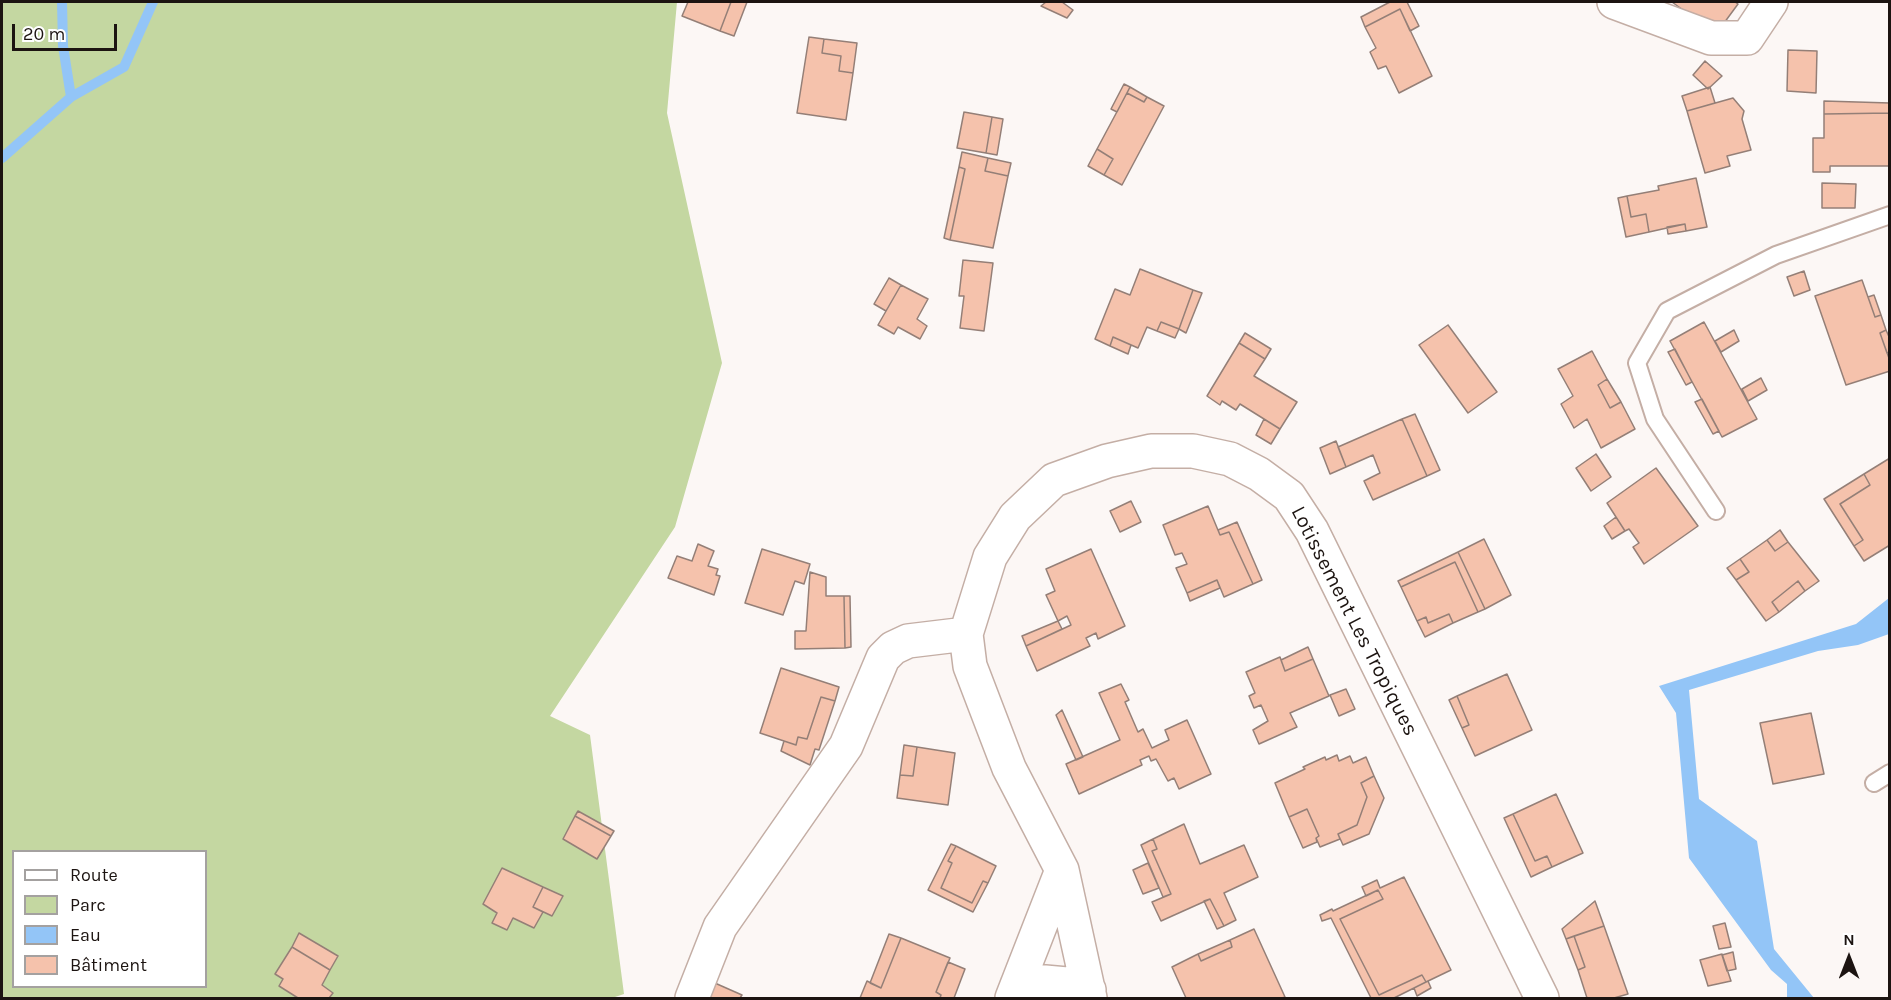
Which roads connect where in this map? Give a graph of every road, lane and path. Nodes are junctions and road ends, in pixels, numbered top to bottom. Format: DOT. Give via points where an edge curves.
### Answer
graph roads {
  1 [pos="1614,2"];
  2 [pos="1771,2"];
  3 [pos="1890,215"];
  4 [pos="1716,511"];
  5 [pos="966,634"];
  6 [pos="1890,773"];
  7 [pos="1874,783"];
  8 [pos="1062,870"];
  9 [pos="1014,992"];
  10 [pos="1090,994"];
  11 [pos="692,999"];
  12 [pos="1542,999"];
  1 -- 2 [label="street" via="1711,38 1747,38"];
  3 -- 4 [label="lane" via="1776,255 1667,311 1637,363 1655,419"];
  5 -- 8 [label="street, Lotissement Les Tropiques" via="970,666 1009,768"];
  5 -- 11 [label="street" via="908,641 883,658 846,746 720,927"];
  5 -- 12 [label="street, Lotissement Les Tropiques" via="990,557 1015,517 1054,480 1107,461 1151,451 1193,451 1230,459 1259,474 1289,496 1312,531"];
  6 -- 7 [label="lane"];
  8 -- 9 [label="street"];
  8 -- 10 [label="street, Lotissement Les Tropiques"];
  9 -- 10 [label="street" via="1045,982 1067,984"];
}
